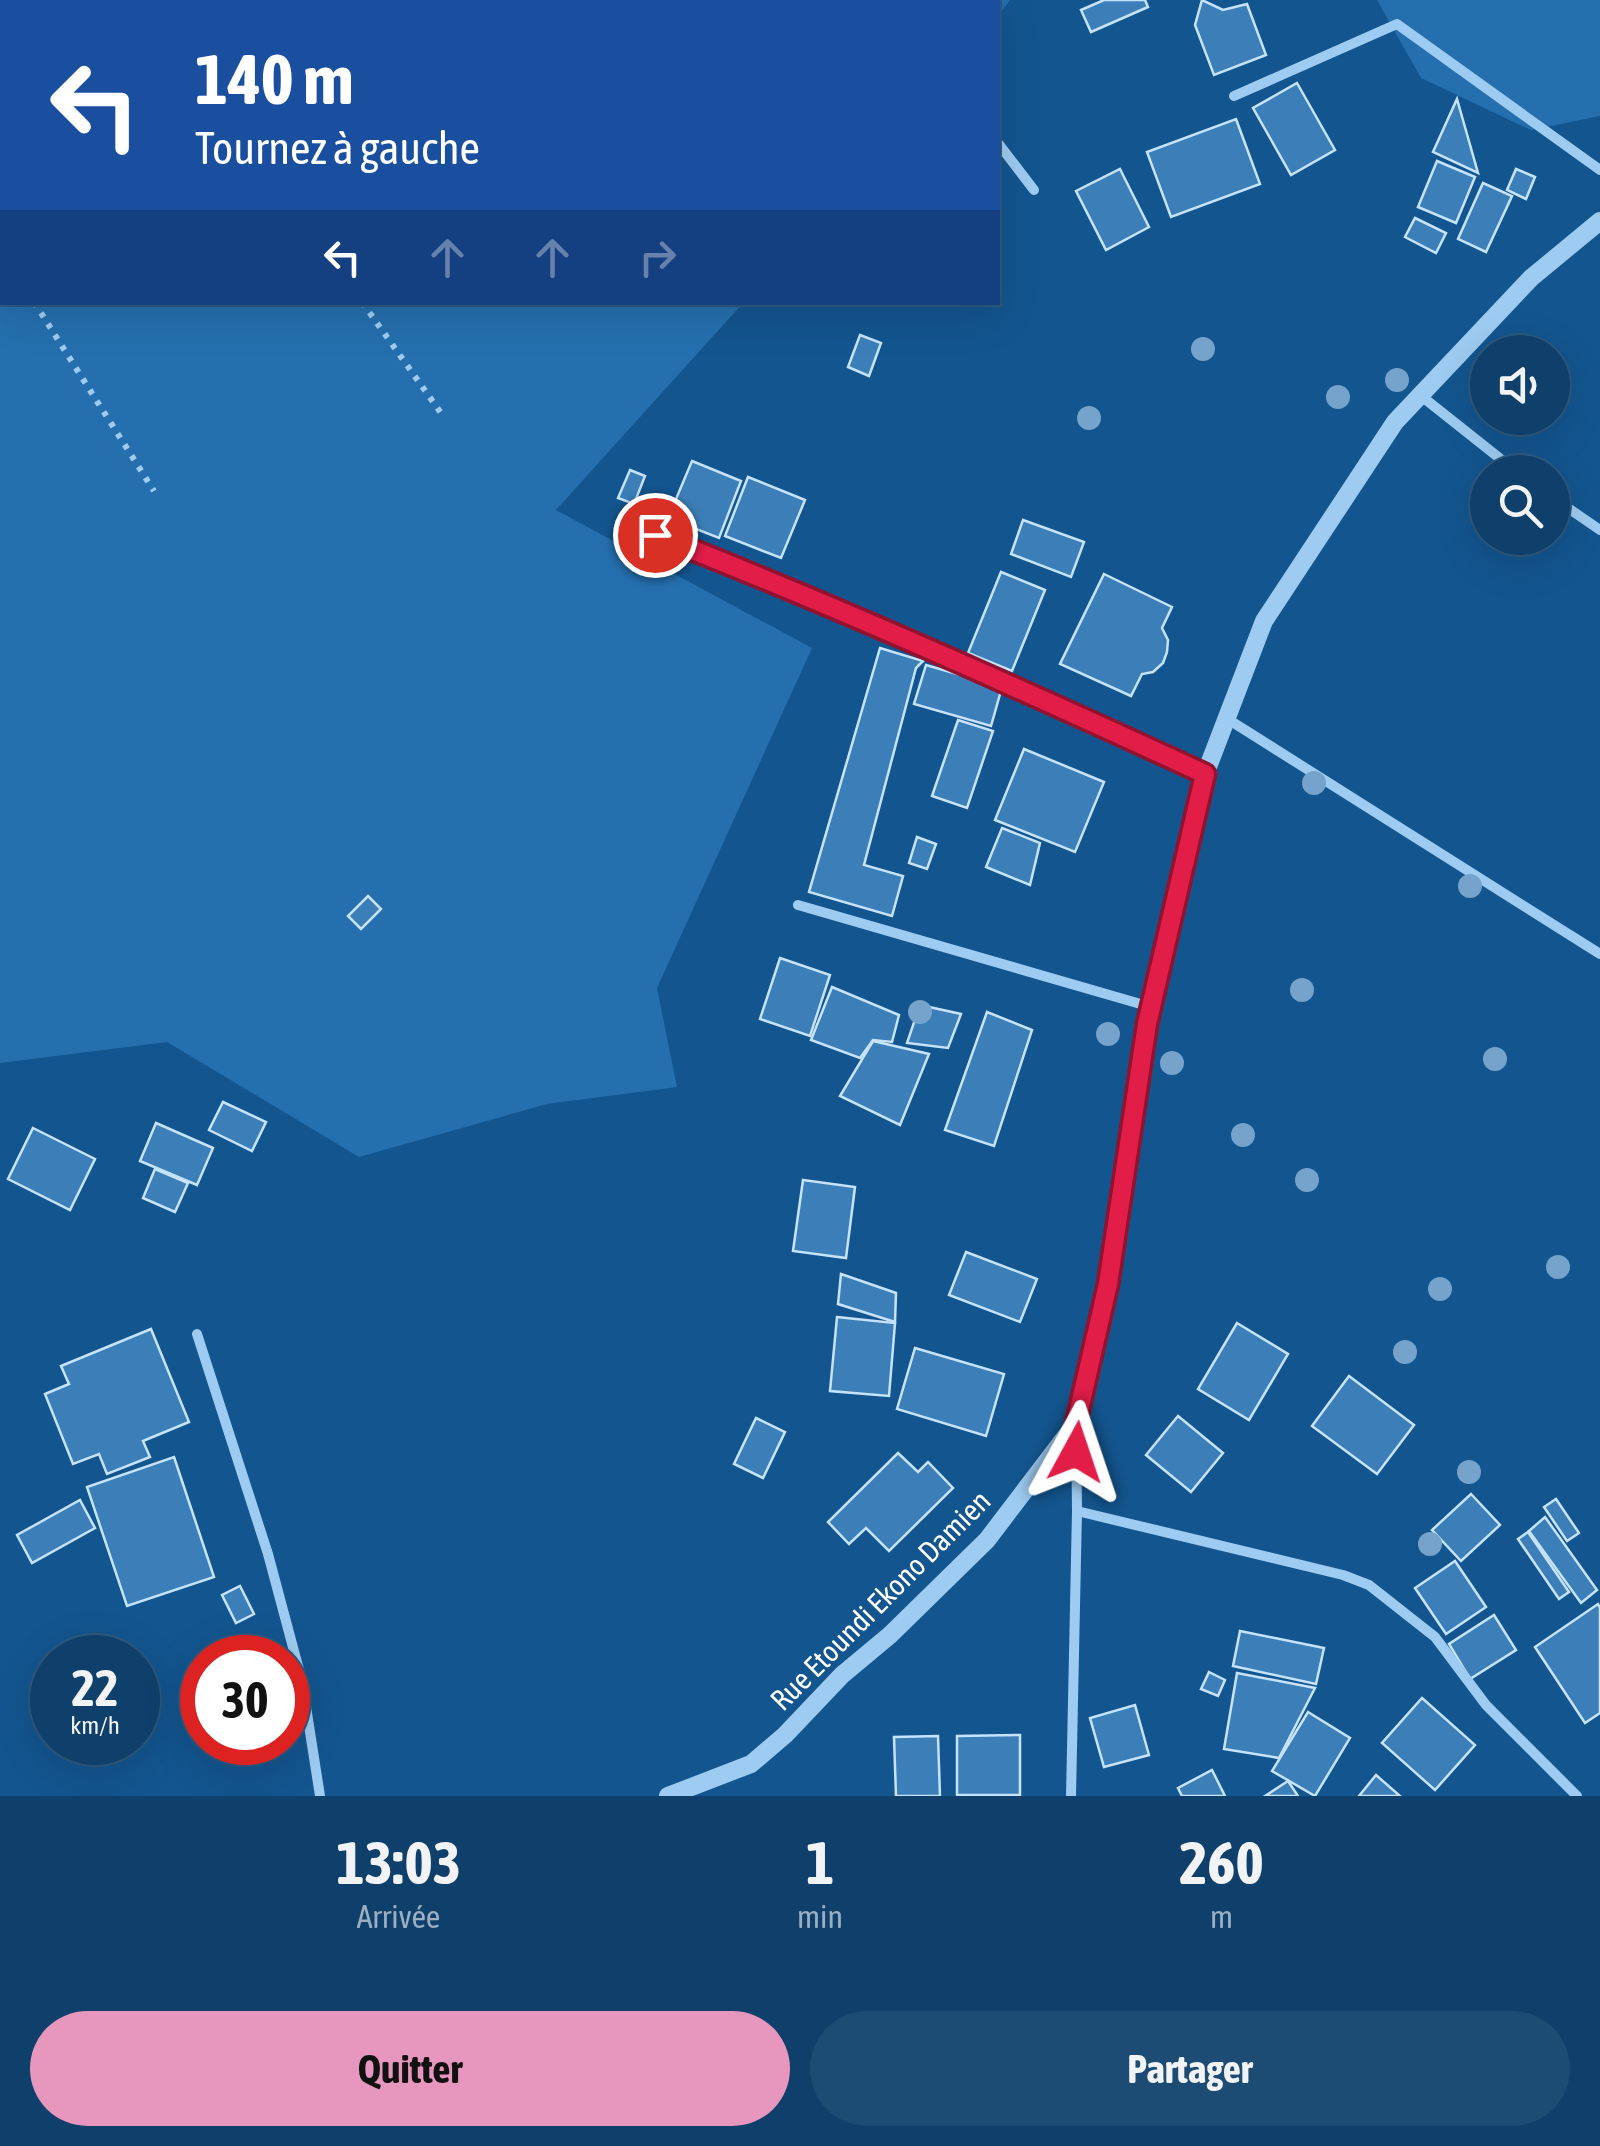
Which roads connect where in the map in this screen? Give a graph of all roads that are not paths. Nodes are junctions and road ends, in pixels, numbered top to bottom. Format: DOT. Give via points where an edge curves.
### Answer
graph roads {
  1 [pos="1234,96"];
  2 [pos="1000,146"];
  3 [pos="1600,170"];
  4 [pos="1034,190"];
  5 [pos="1600,221"];
  6 [pos="1420,395"];
  7 [pos="1496,455"];
  8 [pos="1570,509"];
  9 [pos="1600,530"];
  10 [pos="655,535"];
  11 [pos="1226,718"];
  12 [pos="1205,774"];
  13 [pos="798,905"];
  14 [pos="1600,954"];
  15 [pos="1151,1007"];
  16 [pos="197,1334"];
  17 [pos="1076,1423"];
  18 [pos="1077,1511"];
  19 [pos="320,1796"];
  20 [pos="668,1796"];
  21 [pos="1071,1796"];
  22 [pos="1576,1796"];
  1 -- 3 [label="street" via="1396,24"];
  2 -- 4 [label="street"];
  5 -- 6 [label="street, Rue Etoundi Ekono Damien" via="1530,278"];
  6 -- 7 [label="street"];
  6 -- 11 [label="street, Rue Etoundi Ekono Damien" via="1395,422 1264,621"];
  8 -- 9 [label="street"];
  10 -- 12 [label="street" via="804,594"];
  11 -- 12 [label="street, Rue Etoundi Ekono Damien"];
  11 -- 14 [label="street"];
  12 -- 15 [label="street, Rue Etoundi Ekono Damien"];
  13 -- 15 [label="street"];
  15 -- 17 [label="street, Rue Etoundi Ekono Damien" via="1108,1284"];
  16 -- 19 [label="street" via="298,1663"];
  17 -- 18 [label="street"];
  17 -- 20 [label="street, Rue Etoundi Ekono Damien" via="987,1540 785,1735 751,1764"];
  18 -- 21 [label="street"];
  18 -- 22 [label="street" via="1369,1585 1435,1637 1486,1705"];
}
